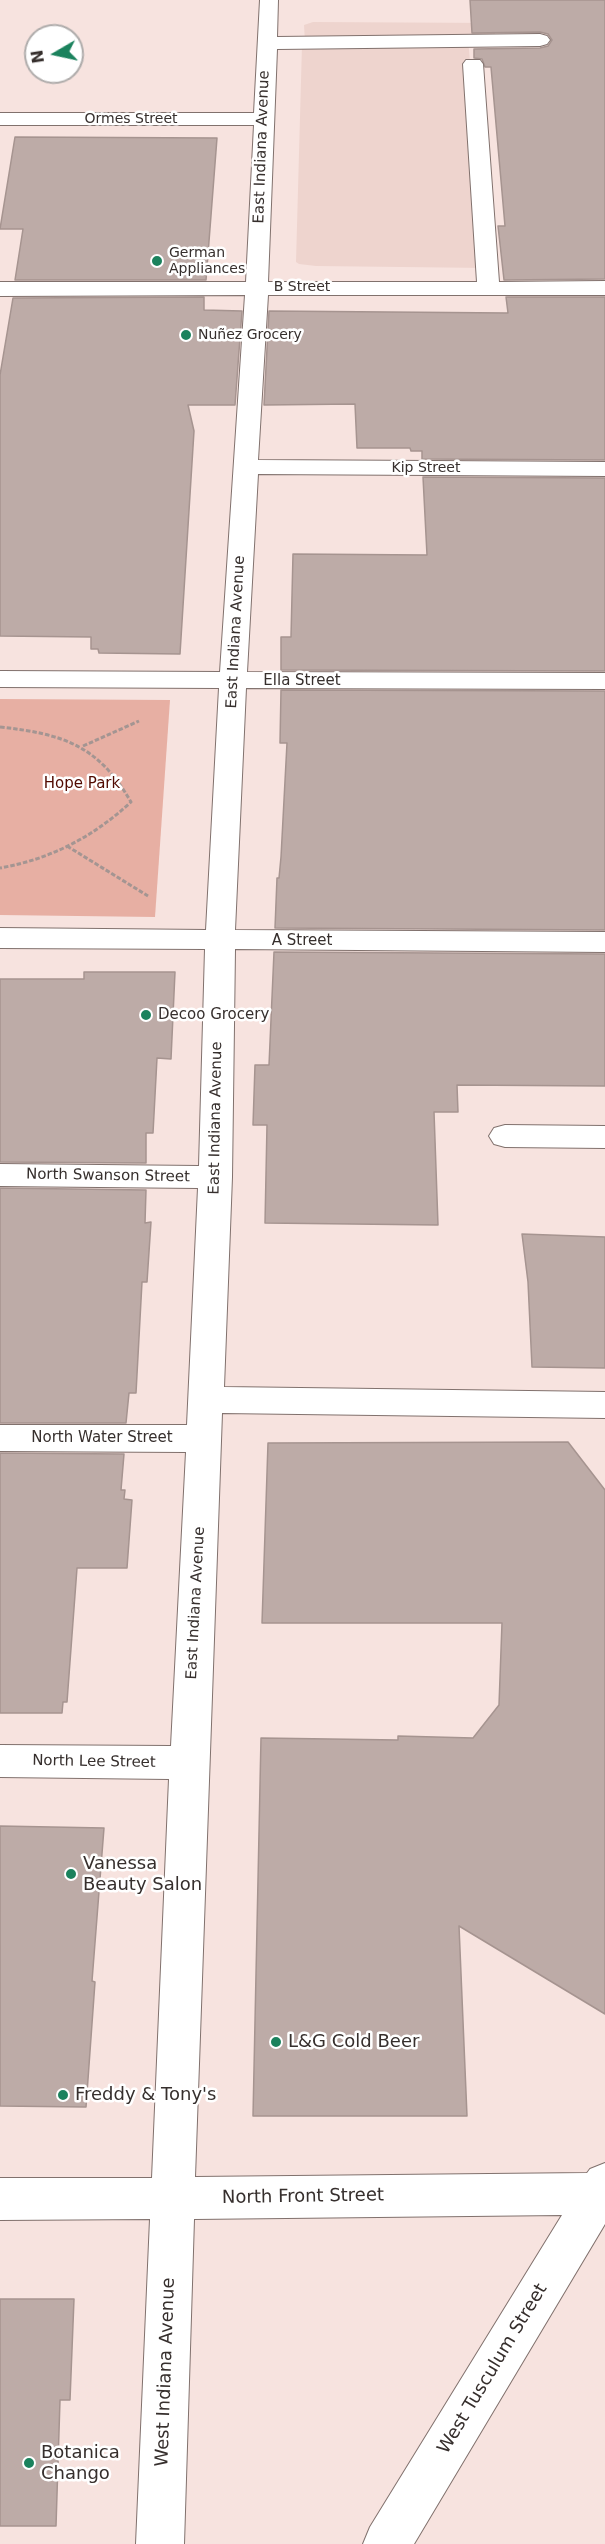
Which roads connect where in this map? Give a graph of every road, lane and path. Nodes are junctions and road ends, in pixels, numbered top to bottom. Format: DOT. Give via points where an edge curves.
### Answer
graph roads {
  1 [pos="269,0"];
  2 [pos="540,40"];
  3 [pos="267,43"];
  4 [pos="473,64"];
  5 [pos="0,119"];
  6 [pos="262,120"];
  7 [pos="257,287"];
  8 [pos="488,288"];
  9 [pos="605,288"];
  10 [pos="0,289"];
  11 [pos="246,467"];
  12 [pos="605,469"];
  13 [pos="0,679"];
  14 [pos="233,681"];
  15 [pos="605,681"];
  16 [pos="0,727"];
  17 [pos="67,845"];
  18 [pos="0,868"];
  19 [pos="0,938"];
  20 [pos="220,941"];
  21 [pos="605,942"];
  22 [pos="506,1136"];
  23 [pos="605,1137"];
  24 [pos="0,1175"];
  25 [pos="216,1177"];
  26 [pos="206,1400"];
  27 [pos="605,1405"];
  28 [pos="0,1438"];
  29 [pos="204,1439"];
  30 [pos="0,1761"];
  31 [pos="189,1763"];
  32 [pos="603,2191"];
  33 [pos="0,2199"];
  34 [pos="173,2199"];
  35 [pos="160,2544"];
  36 [pos="387,2544"];
  1 -- 3 [label="street, East Indiana Avenue"];
  2 -- 3 [label="street"];
  3 -- 6 [label="street, East Indiana Avenue"];
  4 -- 8 [label="street"];
  5 -- 6 [label="street, Ormes Street"];
  6 -- 7 [label="street, East Indiana Avenue"];
  7 -- 8 [label="street, B Street"];
  7 -- 10 [label="street, B Street"];
  7 -- 11 [label="street, East Indiana Avenue"];
  8 -- 9 [label="street, B Street"];
  11 -- 12 [label="street, Kip Street"];
  11 -- 14 [label="street, East Indiana Avenue"];
  13 -- 14 [label="street, Ella Street"];
  14 -- 15 [label="street, Ella Street"];
  14 -- 20 [label="street, East Indiana Avenue"];
  16 -- 17 [label="path" via="50,734 82,746 104,762 123,785 131,802 113,820"];
  17 -- 18 [label="path" via="43,857"];
  17 -- 20 [label="path"];
  19 -- 20 [label="street, A Street"];
  20 -- 21 [label="street, A Street"];
  20 -- 25 [label="street, East Indiana Avenue"];
  22 -- 23 [label="street"];
  24 -- 25 [label="street, North Swanson Street"];
  25 -- 26 [label="street, East Indiana Avenue"];
  26 -- 27 [label="street"];
  26 -- 29 [label="street, East Indiana Avenue"];
  28 -- 29 [label="street, North Water Street"];
  29 -- 31 [label="street, East Indiana Avenue"];
  30 -- 31 [label="street, North Lee Street"];
  31 -- 34 [label="street, East Indiana Avenue"];
  32 -- 34 [label="street, North Front Street"];
  32 -- 36 [label="street, West Tusculum Street"];
  33 -- 34 [label="street, North Front Street"];
  34 -- 35 [label="street, West Indiana Avenue"];
}
